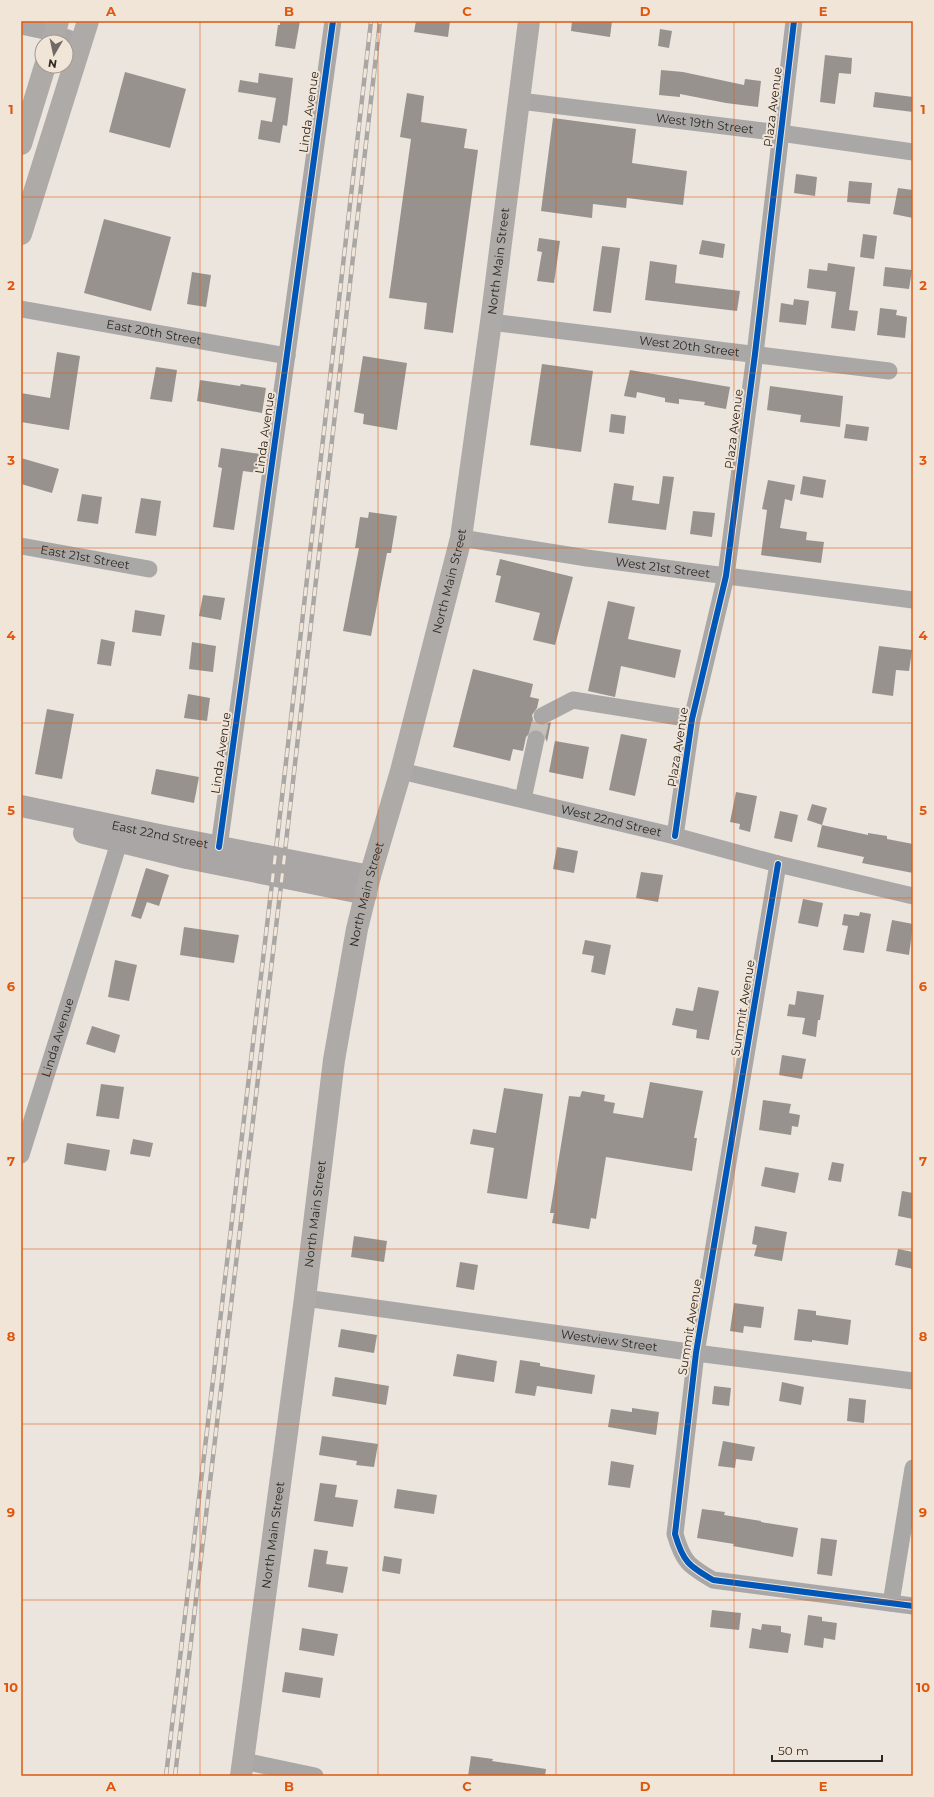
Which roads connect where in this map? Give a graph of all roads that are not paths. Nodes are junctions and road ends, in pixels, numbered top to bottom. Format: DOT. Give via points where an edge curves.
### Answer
graph roads {
  1 [pos="88,21"];
  2 [pos="333,21"];
  3 [pos="530,21"];
  4 [pos="794,21"];
  5 [pos="21,26"];
  6 [pos="55,32"];
  7 [pos="81,43"];
  8 [pos="43,74"];
  9 [pos="520,101"];
  10 [pos="780,133"];
  11 [pos="21,144"];
  12 [pos="913,152"];
  13 [pos="21,234"];
  14 [pos="21,309"];
  15 [pos="491,322"];
  16 [pos="754,354"];
  17 [pos="287,356"];
  18 [pos="889,370"];
  19 [pos="461,538"];
  20 [pos="21,546"];
  21 [pos="149,569"];
  22 [pos="726,576"];
  23 [pos="913,600"];
  24 [pos="542,716"];
  25 [pos="692,718"];
  26 [pos="536,739"];
  27 [pos="401,770"];
  28 [pos="523,800"];
  29 [pos="21,806"];
  30 [pos="21,815"];
  31 [pos="122,836"];
  32 [pos="675,836"];
  33 [pos="218,847"];
  34 [pos="778,864"];
  35 [pos="368,885"];
  36 [pos="913,896"];
  37 [pos="21,1155"];
  38 [pos="305,1298"];
  39 [pos="696,1353"];
  40 [pos="913,1381"];
  41 [pos="913,1468"];
  42 [pos="891,1603"];
  43 [pos="913,1606"];
  44 [pos="242,1768"];
  45 [pos="315,1776"];
  1 -- 7 [label="main road"];
  2 -- 17 [label="street, Linda Avenue"];
  3 -- 9 [label="main road, North Main Street"];
  4 -- 10 [label="street, Plaza Avenue"];
  5 -- 6 [label="street"];
  6 -- 7 [label="street"];
  7 -- 13 [label="main road"];
  8 -- 11 [label="main road"];
  9 -- 10 [label="street, West 19th Street"];
  9 -- 15 [label="main road, North Main Street"];
  10 -- 12 [label="street, West 19th Street"];
  10 -- 16 [label="street, Plaza Avenue"];
  14 -- 17 [label="street, East 20th Street"];
  15 -- 16 [label="street, West 20th Street"];
  15 -- 19 [label="main road, North Main Street"];
  16 -- 18 [label="street, West 20th Street"];
  16 -- 22 [label="street, Plaza Avenue"];
  17 -- 33 [label="street, Linda Avenue"];
  19 -- 22 [label="street, West 21st Street"];
  19 -- 27 [label="main road, North Main Street"];
  20 -- 21 [label="street, East 21st Street"];
  22 -- 23 [label="street, West 21st Street"];
  22 -- 25 [label="street, Plaza Avenue"];
  24 -- 25 [label="street" via="573,700"];
  25 -- 32 [label="street, Plaza Avenue"];
  26 -- 28 [label="street"];
  27 -- 28 [label="street, West 22nd Street"];
  27 -- 35 [label="main road, North Main Street"];
  28 -- 32 [label="street, West 22nd Street"];
  29 -- 31 [label="main road, East 22nd Street"];
  30 -- 31 [label="main road, East 22nd Street"];
  31 -- 33 [label="main road, East 22nd Street"];
  31 -- 35 [label="main road, East 22nd Street"];
  31 -- 37 [label="street, Linda Avenue"];
  32 -- 34 [label="street, West 22nd Street"];
  33 -- 35 [label="main road, East 22nd Street"];
  34 -- 36 [label="street, West 22nd Street"];
  34 -- 39 [label="street, Summit Avenue"];
  35 -- 38 [label="main road, North Main Street" via="353,945 334,1060"];
  38 -- 39 [label="street, Westview Street"];
  38 -- 44 [label="main road, North Main Street"];
  39 -- 40 [label="street, Westview Street"];
  39 -- 42 [label="street, Summit Avenue" via="674,1534 680,1552 691,1567 713,1580"];
  41 -- 42 [label="street"];
  42 -- 43 [label="street, Summit Avenue"];
  44 -- 45 [label="street"];
}
